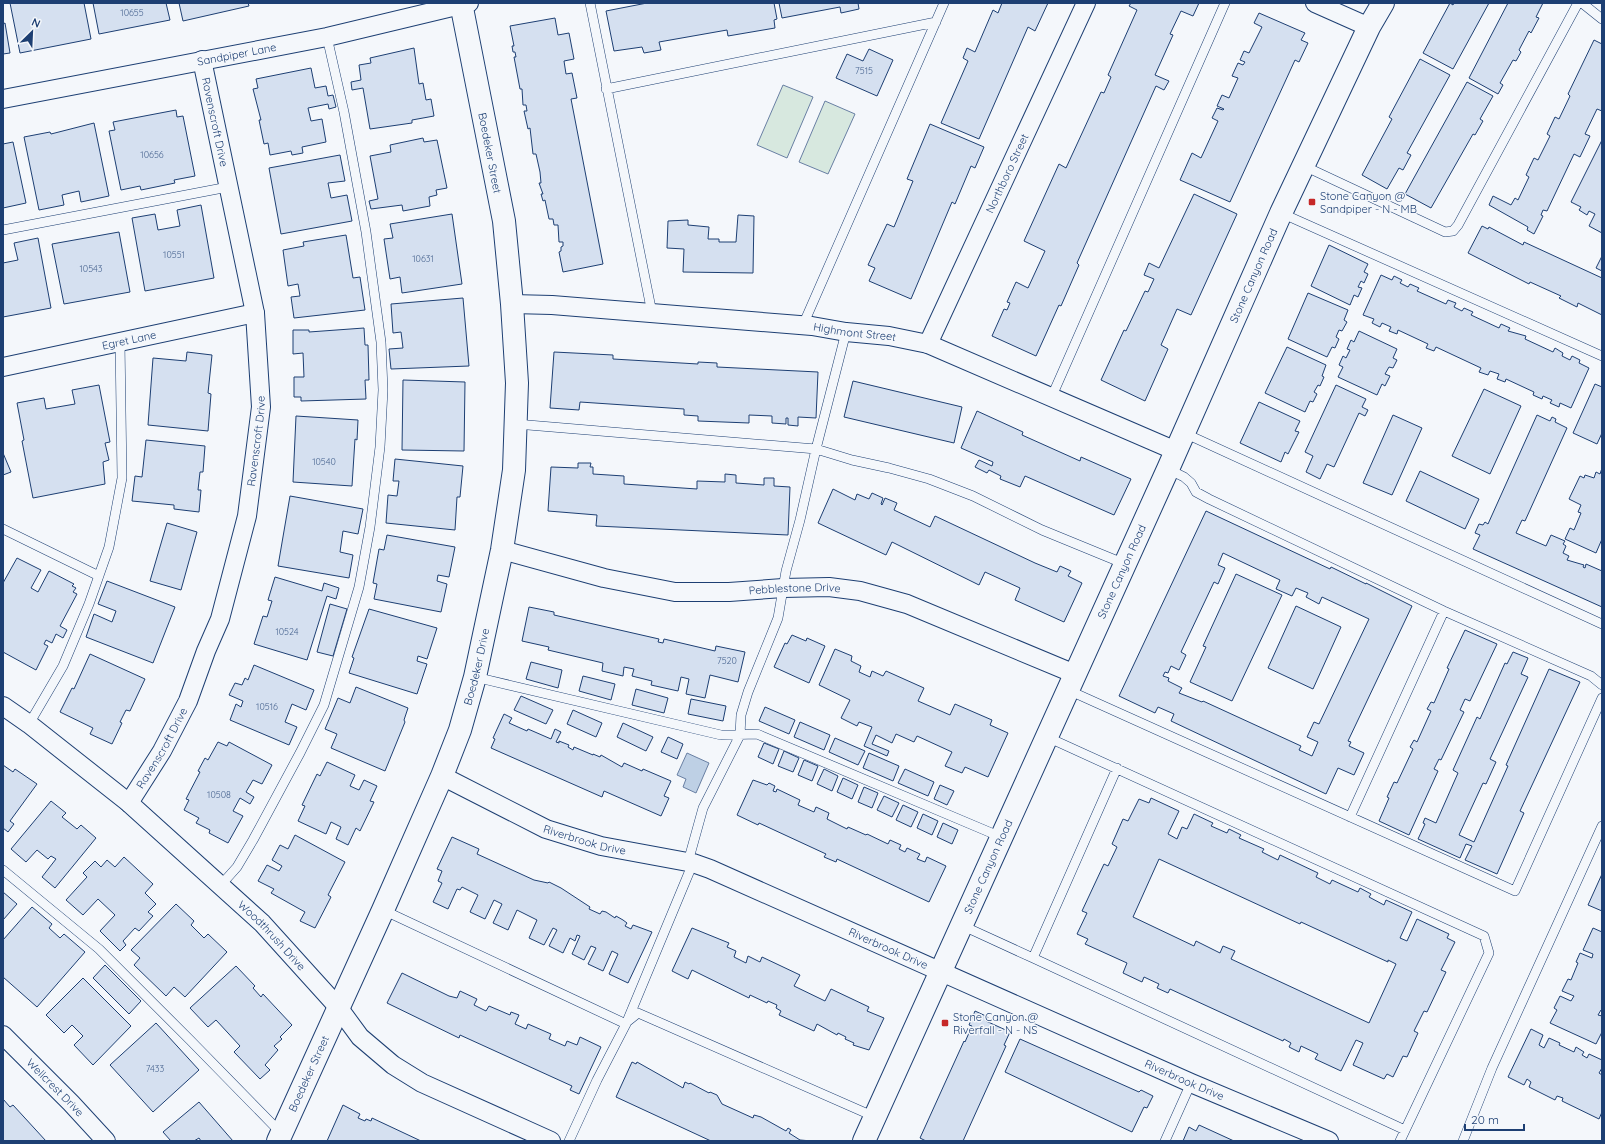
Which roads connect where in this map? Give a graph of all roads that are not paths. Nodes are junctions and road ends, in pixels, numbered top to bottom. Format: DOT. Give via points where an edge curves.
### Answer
graph roads {
  1 [pos="590,3"];
  2 [pos="944,3"];
  3 [pos="1086,3"];
  4 [pos="1225,3"];
  5 [pos="1315,3"];
  6 [pos="1383,3"];
  7 [pos="1578,3"];
  8 [pos="1582,3"];
  9 [pos="464,4"];
  10 [pos="1602,19"];
  11 [pos="936,22"];
  12 [pos="1368,27"];
  13 [pos="326,37"];
  14 [pos="202,60"];
  15 [pos="606,89"];
  16 [pos="3,99"];
  17 [pos="1303,166"];
  18 [pos="228,187"];
  19 [pos="1282,213"];
  20 [pos="3,230"];
  21 [pos="512,304"];
  22 [pos="255,313"];
  23 [pos="652,313"];
  24 [pos="803,325"];
  25 [pos="846,332"];
  26 [pos="120,342"];
  27 [pos="928,344"];
  28 [pos="1602,356"];
  29 [pos="3,367"];
  30 [pos="1052,396"];
  31 [pos="516,424"];
  32 [pos="816,449"];
  33 [pos="1176,451"];
  34 [pos="3,529"];
  35 [pos="502,550"];
  36 [pos="1126,564"];
  37 [pos="99,576"];
  38 [pos="783,588"];
  39 [pos="1444,611"];
  40 [pos="1602,624"];
  41 [pos="475,677"];
  42 [pos="1072,682"];
  43 [pos="1602,685"];
  44 [pos="1602,698"];
  45 [pos="3,706"];
  46 [pos="29,724"];
  47 [pos="740,735"];
  48 [pos="1047,737"];
  49 [pos="1117,768"];
  50 [pos="442,776"];
  51 [pos="129,803"];
  52 [pos="1350,817"];
  53 [pos="1602,826"];
  54 [pos="1001,837"];
  55 [pos="690,863"];
  56 [pos="3,870"];
  57 [pos="220,886"];
  58 [pos="383,910"];
  59 [pos="961,924"];
  60 [pos="1033,958"];
  61 [pos="939,972"];
  62 [pos="338,1007"];
  63 [pos="626,1024"];
  64 [pos="3,1035"];
  65 [pos="1191,1083"];
  66 [pos="875,1117"];
  67 [pos="1405,1130"];
  68 [pos="280,1137"];
  69 [pos="106,1141"];
  70 [pos="551,1141"];
  71 [pos="569,1141"];
  72 [pos="864,1141"];
  73 [pos="1165,1141"];
  74 [pos="1329,1141"];
  75 [pos="1400,1141"];
  76 [pos="1463,1141"];
  1 -- 15 [label="lane"];
  2 -- 11 [label="lane"];
  3 -- 27 [label="street, Northboro Street"];
  4 -- 30 [label="lane"];
  5 -- 12 [label="street"];
  6 -- 12 [label="street, Stone Canyon Road"];
  7 -- 17 [label="lane" via="1453,231 1445,232"];
  8 -- 10 [label="lane"];
  9 -- 13 [label="street, Sandpiper Lane"];
  9 -- 21 [label="street, Boedeker Street" via="504,221"];
  11 -- 15 [label="lane"];
  11 -- 24 [label="lane"];
  12 -- 17 [label="street, Stone Canyon Road"];
  13 -- 14 [label="street, Sandpiper Lane"];
  13 -- 57 [label="lane" via="344,112 364,224 380,342 383,390 380,447 370,528 359,586 324,705 253,840 237,867"];
  14 -- 16 [label="street, Sandpiper Lane"];
  14 -- 18 [label="street, Ravenscroft Drive"];
  15 -- 23 [label="lane"];
  17 -- 19 [label="street, Stone Canyon Road"];
  18 -- 20 [label="lane"];
  18 -- 22 [label="street, Ravenscroft Drive"];
  19 -- 28 [label="lane"];
  19 -- 33 [label="street, Stone Canyon Road"];
  21 -- 23 [label="street, Highmont Street"];
  21 -- 31 [label="street, Boedeker Drive" via="517,383"];
  22 -- 26 [label="street, Egret Lane"];
  22 -- 51 [label="street, Ravenscroft Drive" via="261,407 247,516 220,619 188,701 162,751"];
  23 -- 24 [label="street, Highmont Street"];
  24 -- 25 [label="street, Highmont Street"];
  25 -- 27 [label="street, Highmont Street" via="889,336"];
  25 -- 32 [label="lane"];
  26 -- 29 [label="street, Egret Lane"];
  26 -- 37 [label="lane" via="122,478 109,547"];
  27 -- 30 [label="street, Highmont Street"];
  30 -- 33 [label="street, Highmont Street"];
  31 -- 32 [label="lane"];
  31 -- 35 [label="street, Boedeker Drive" via="514,470"];
  32 -- 36 [label="lane" via="929,479 973,496 1042,530"];
  32 -- 38 [label="lane"];
  33 -- 36 [label="street, Stone Canyon Road"];
  33 -- 39 [label="lane" via="1184,477 1196,492"];
  33 -- 40 [label="lane"];
  34 -- 37 [label="lane"];
  35 -- 38 [label="street, Pebblestone Drive" via="604,578 675,592"];
  35 -- 41 [label="street, Boedeker Drive"];
  36 -- 42 [label="street, Stone Canyon Road"];
  37 -- 46 [label="lane" via="63,666"];
  38 -- 42 [label="street, Pebblestone Drive" via="829,587 860,591 907,604"];
  38 -- 47 [label="lane" via="778,618 741,714"];
  39 -- 43 [label="lane" via="1591,676"];
  39 -- 52 [label="lane"];
  41 -- 47 [label="lane" via="721,735"];
  41 -- 50 [label="street, Boedeker Drive" via="460,730"];
  42 -- 48 [label="street, Stone Canyon Road"];
  42 -- 52 [label="lane"];
  44 -- 52 [label="lane" via="1515,891"];
  45 -- 46 [label="street, Woodthrush Drive"];
  46 -- 51 [label="street, Woodthrush Drive"];
  47 -- 54 [label="lane" via="757,734"];
  47 -- 55 [label="lane" via="703,808"];
  48 -- 49 [label="lane"];
  48 -- 54 [label="street, Stone Canyon Road"];
  49 -- 60 [label="lane"];
  49 -- 67 [label="lane" via="1484,936 1489,953"];
  50 -- 55 [label="street, Riverbrook Drive" via="546,829 601,846"];
  50 -- 58 [label="street, Boedeker Drive"];
  51 -- 57 [label="street, Woodthrush Drive"];
  53 -- 76 [label="lane" via="1492,1068"];
  54 -- 59 [label="street, Stone Canyon Road"];
  55 -- 61 [label="street, Riverbrook Drive"];
  55 -- 63 [label="lane"];
  56 -- 68 [label="lane" via="99,949 190,1040"];
  57 -- 62 [label="street, Woodthrush Drive" via="262,923"];
  58 -- 62 [label="street, Boedeker Drive"];
  58 -- 63 [label="lane"];
  59 -- 60 [label="lane"];
  59 -- 61 [label="street, Stone Canyon Road"];
  60 -- 67 [label="lane"];
  61 -- 65 [label="street, Riverbrook Drive"];
  61 -- 66 [label="street, Stone Canyon Road"];
  62 -- 68 [label="street, Boedeker Street"];
  62 -- 70 [label="street, Woodthrush Drive" via="360,1037 394,1065 422,1082"];
  63 -- 66 [label="lane" via="638,1013"];
  63 -- 71 [label="lane"];
  64 -- 69 [label="street, Wellcrest Drive"];
  65 -- 73 [label="lane"];
  65 -- 74 [label="street, Riverbrook Drive"];
  66 -- 72 [label="street, Stone Canyon Road"];
  67 -- 75 [label="lane"];
}
